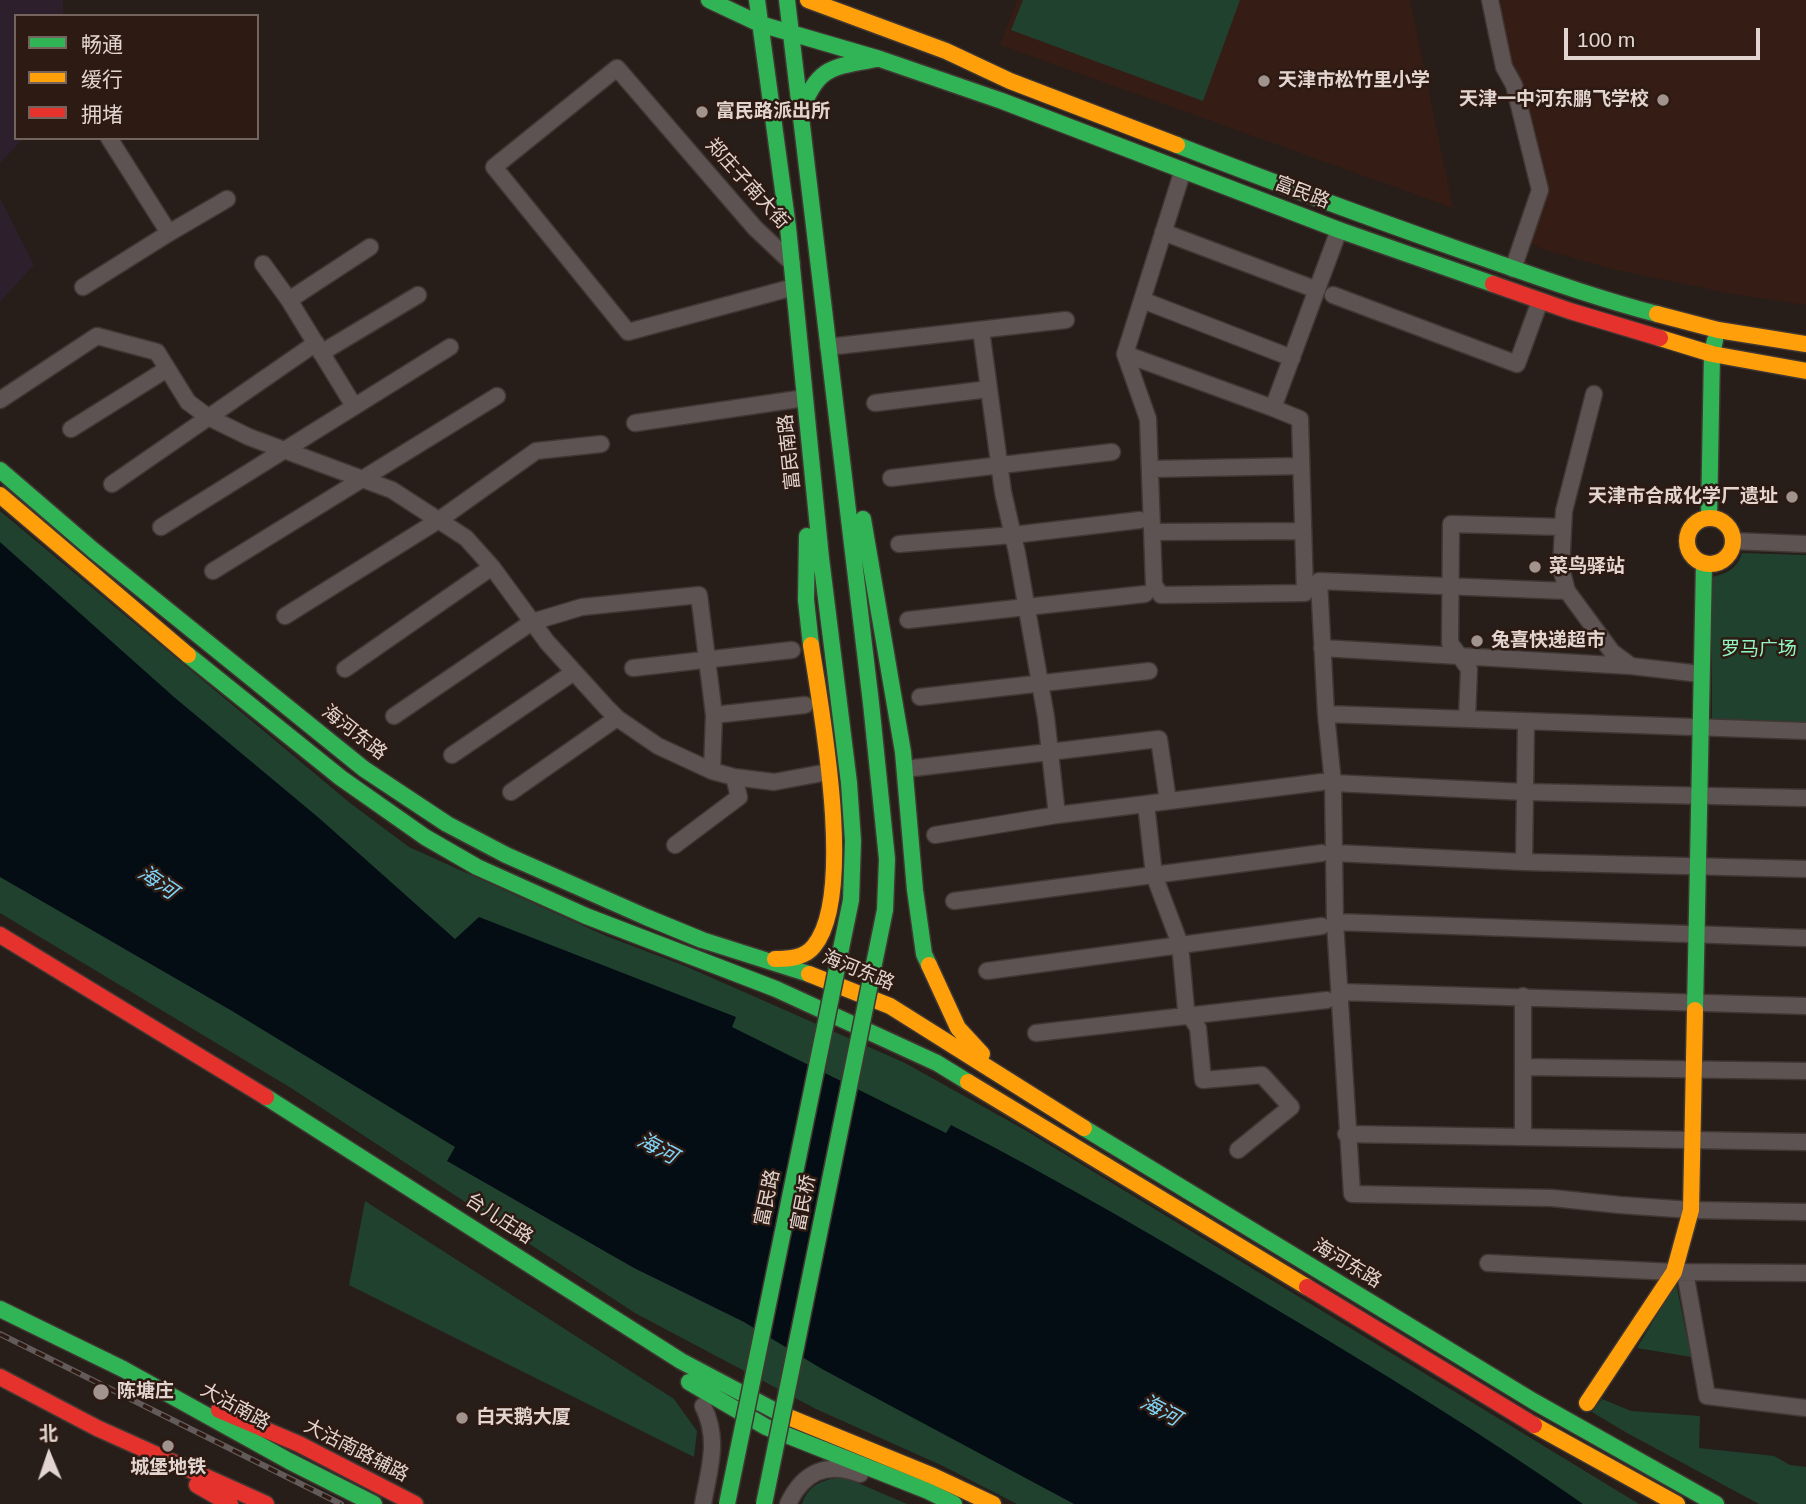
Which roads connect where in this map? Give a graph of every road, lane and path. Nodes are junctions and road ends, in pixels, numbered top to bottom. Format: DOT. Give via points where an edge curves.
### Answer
graph roads {
  1 [pos="709,0"];
  2 [pos="757,0"];
  3 [pos="787,0"];
  4 [pos="808,0"];
  5 [pos="1490,0"];
  6 [pos="760,24"];
  7 [pos="791,33"];
  8 [pos="880,59"];
  9 [pos="800,118"];
  10 [pos="110,140"];
  11 [pos="1183,170"];
  12 [pos="227,199"];
  13 [pos="1339,230"];
  14 [pos="1163,232"];
  15 [pos="169,233"];
  16 [pos="370,247"];
  17 [pos="792,263"];
  18 [pos="263,264"];
  19 [pos="1513,269"];
  20 [pos="82,287"];
  21 [pos="794,287"];
  22 [pos="1325,293"];
  23 [pos="418,295"];
  24 [pos="289,300"];
  25 [pos="1142,300"];
  26 [pos="1540,301"];
  27 [pos="1066,320"];
  28 [pos="981,330"];
  29 [pos="1718,330"];
  30 [pos="1806,344"];
  31 [pos="450,347"];
  32 [pos="828,347"];
  33 [pos="318,348"];
  34 [pos="1125,354"];
  35 [pos="1712,354"];
  36 [pos="1292,358"];
  37 [pos="167,369"];
  38 [pos="1806,371"];
  39 [pos="989,389"];
  40 [pos="1594,394"];
  41 [pos="497,396"];
  42 [pos="805,398"];
  43 [pos="0,400"];
  44 [pos="875,403"];
  45 [pos="354,406"];
  46 [pos="1273,408"];
  47 [pos="208,417"];
  48 [pos="635,423"];
  49 [pos="71,429"];
  50 [pos="601,444"];
  51 [pos="284,449"];
  52 [pos="1112,452"];
  53 [pos="1000,466"];
  54 [pos="1301,466"];
  55 [pos="1150,469"];
  56 [pos="0,470"];
  57 [pos="845,476"];
  58 [pos="891,478"];
  59 [pos="363,479"];
  60 [pos="814,482"];
  61 [pos="112,484"];
  62 [pos="0,495"];
  63 [pos="1709,518"];
  64 [pos="439,520"];
  65 [pos="1140,520"];
  66 [pos="162,527"];
  67 [pos="1563,527"];
  68 [pos="1303,531"];
  69 [pos="1152,532"];
  70 [pos="1013,535"];
  71 [pos="1733,541"];
  72 [pos="899,544"];
  73 [pos="1806,544"];
  74 [pos="1704,564"];
  75 [pos="492,568"];
  76 [pos="213,571"];
  77 [pos="1451,586"];
  78 [pos="1567,591"];
  79 [pos="1145,594"];
  80 [pos="1027,609"];
  81 [pos="285,616"];
  82 [pos="908,620"];
  83 [pos="532,622"];
  84 [pos="1322,648"];
  85 [pos="792,650"];
  86 [pos="1458,654"];
  87 [pos="707,660"];
  88 [pos="1631,666"];
  89 [pos="633,668"];
  90 [pos="345,669"];
  91 [pos="574,671"];
  92 [pos="1149,671"];
  93 [pos="1701,674"];
  94 [pos="1040,684"];
  95 [pos="920,697"];
  96 [pos="805,705"];
  97 [pos="714,715"];
  98 [pos="1326,715"];
  99 [pos="394,716"];
  100 [pos="617,718"];
  101 [pos="1467,719"];
  102 [pos="1526,722"];
  103 [pos="1700,728"];
  104 [pos="1806,731"];
  105 [pos="1050,751"];
  106 [pos="452,755"];
  107 [pos="905,769"];
  108 [pos="712,771"];
  109 [pos="828,772"];
  110 [pos="734,777"];
  111 [pos="1328,782"];
  112 [pos="511,792"];
  113 [pos="1525,792"];
  114 [pos="1699,796"];
  115 [pos="1806,798"];
  116 [pos="1168,801"];
  117 [pos="1146,804"];
  118 [pos="1057,815"];
  119 [pos="935,835"];
  120 [pos="675,845"];
  121 [pos="1328,853"];
  122 [pos="1524,862"];
  123 [pos="1698,867"];
  124 [pos="1806,869"];
  125 [pos="1154,875"];
  126 [pos="851,901"];
  127 [pos="954,901"];
  128 [pos="1328,924"];
  129 [pos="0,935"];
  130 [pos="1696,936"];
  131 [pos="1806,938"];
  132 [pos="1180,944"];
  133 [pos="758,958"];
  134 [pos="12,961"];
  135 [pos="987,971"];
  136 [pos="1333,996"];
  137 [pos="1523,996"];
  138 [pos="1695,1003"];
  139 [pos="1806,1006"];
  140 [pos="1190,1016"];
  141 [pos="1036,1033"];
  142 [pos="1523,1067"];
  143 [pos="1694,1070"];
  144 [pos="1806,1071"];
  145 [pos="1003,1078"];
  146 [pos="1346,1133"];
  147 [pos="1523,1136"];
  148 [pos="1692,1140"];
  149 [pos="1806,1142"];
  150 [pos="1238,1150"];
  151 [pos="1691,1210"];
  152 [pos="1806,1212"];
  153 [pos="1488,1263"];
  154 [pos="1679,1272"];
  155 [pos="1806,1273"];
  156 [pos="0,1309"];
  157 [pos="123,1368"];
  158 [pos="675,1374"];
  159 [pos="0,1377"];
  160 [pos="1587,1403"];
  161 [pos="703,1406"];
  162 [pos="1806,1408"];
  163 [pos="97,1428"];
  164 [pos="263,1502"];
  165 [pos="230,1504"];
  166 [pos="374,1504"];
  167 [pos="415,1504"];
  168 [pos="704,1504"];
  169 [pos="727,1504"];
  170 [pos="764,1504"];
  171 [pos="788,1504"];
  172 [pos="935,1504"];
  173 [pos="954,1504"];
  174 [pos="993,1504"];
  175 [pos="1677,1504"];
  176 [pos="1716,1504"];
  1 -- 6 [label="main road, 富民路"];
  2 -- 6 [label="main road, 富民南路"];
  3 -- 7 [label="main road"];
  4 -- 19 [label="main road, 富民路" via="1311,197"];
  5 -- 19 [label="street" via="1504,67 1514,85 1540,190"];
  6 -- 7 [label="main road, 富民路"];
  6 -- 17 [label="main road, 富民南路"];
  7 -- 8 [label="main road, 富民路"];
  7 -- 9 [label="main road"];
  8 -- 9 [label="main road" via="825,71 807,93"];
  8 -- 11 [label="main road, 富民路"];
  9 -- 32 [label="main road"];
  10 -- 15 [label="street"];
  11 -- 13 [label="main road, 富民路"];
  11 -- 14 [label="street"];
  12 -- 15 [label="street"];
  13 -- 22 [label="street"];
  13 -- 26 [label="main road, 富民路"];
  14 -- 22 [label="street"];
  14 -- 25 [label="street"];
  15 -- 20 [label="street"];
  16 -- 24 [label="street"];
  17 -- 21 [label="main road, 富民南路"];
  17 -- 21 [label="street, 郑庄子南大街" via="755,228 617,68 494,167 628,332"];
  18 -- 24 [label="street"];
  19 -- 29 [label="main road, 富民路" via="1613,303"];
  21 -- 42 [label="main road, 富民南路"];
  22 -- 26 [label="street" via="1517,364"];
  22 -- 36 [label="street"];
  23 -- 33 [label="street"];
  24 -- 33 [label="street"];
  25 -- 34 [label="street"];
  25 -- 36 [label="street"];
  26 -- 35 [label="main road, 富民路"];
  27 -- 28 [label="street"];
  28 -- 32 [label="street"];
  28 -- 39 [label="street"];
  29 -- 30 [label="main road, 富民路"];
  29 -- 35 [label="main road"];
  31 -- 45 [label="street"];
  32 -- 57 [label="main road"];
  33 -- 45 [label="street"];
  33 -- 47 [label="street"];
  34 -- 46 [label="street"];
  34 -- 55 [label="street" via="1148,419"];
  35 -- 38 [label="main road, 富民路"];
  35 -- 63 [label="main road"];
  36 -- 46 [label="street"];
  37 -- 43 [label="street" via="157,352 97,336"];
  37 -- 47 [label="street" via="188,402"];
  37 -- 49 [label="street"];
  39 -- 44 [label="street"];
  39 -- 53 [label="street"];
  40 -- 67 [label="street"];
  41 -- 59 [label="street"];
  42 -- 48 [label="street"];
  42 -- 60 [label="main road, 富民南路"];
  45 -- 51 [label="street"];
  46 -- 54 [label="street" via="1300,419"];
  47 -- 51 [label="street"];
  47 -- 61 [label="street"];
  50 -- 64 [label="street" via="536,451"];
  51 -- 59 [label="street"];
  51 -- 66 [label="street"];
  52 -- 53 [label="street"];
  53 -- 58 [label="street"];
  53 -- 70 [label="street"];
  54 -- 55 [label="street"];
  54 -- 68 [label="street"];
  55 -- 69 [label="street"];
  56 -- 133 [label="main road, 海河东路" via="364,769 447,824 582,891"];
  57 -- 107 [label="main road" via="865,523"];
  57 -- 170 [label="main road, 富民桥, bridge" via="887,859 885,910"];
  59 -- 64 [label="street" via="392,490"];
  59 -- 76 [label="street"];
  60 -- 109 [label="main road" via="807,526 806,601"];
  60 -- 126 [label="main road, 富民南路" via="849,783"];
  62 -- 175 [label="main road" via="199,664 341,778 425,837 477,867 586,916 776,989 937,1063 1559,1440"];
  63 -- 71 [label="main road" via="1723,523"];
  63 -- 74 [label="main road" via="1690,528 1686,542 1692,556"];
  64 -- 75 [label="street" via="467,538"];
  64 -- 81 [label="street"];
  65 -- 70 [label="street"];
  67 -- 77 [label="street" via="1451,524"];
  67 -- 78 [label="street" via="1561,568"];
  68 -- 69 [label="street"];
  68 -- 69 [label="street" via="1305,593 1161,595 1154,585"];
  70 -- 72 [label="street"];
  70 -- 80 [label="street"];
  71 -- 73 [label="street"];
  71 -- 74 [label="main road" via="1724,560"];
  74 -- 93 [label="main road"];
  75 -- 83 [label="street"];
  75 -- 90 [label="street"];
  77 -- 78 [label="street"];
  77 -- 84 [label="street" via="1319,581"];
  77 -- 86 [label="street" via="1450,643"];
  78 -- 88 [label="street" via="1612,652"];
  79 -- 80 [label="street"];
  80 -- 82 [label="street"];
  80 -- 94 [label="street"];
  83 -- 87 [label="street" via="582,607 699,595"];
  83 -- 91 [label="street"];
  83 -- 99 [label="street"];
  84 -- 86 [label="street"];
  84 -- 98 [label="street"];
  85 -- 87 [label="street"];
  86 -- 88 [label="street"];
  86 -- 101 [label="street" via="1469,669"];
  87 -- 89 [label="street"];
  87 -- 97 [label="street"];
  88 -- 93 [label="street"];
  91 -- 100 [label="street"];
  91 -- 106 [label="street"];
  92 -- 94 [label="street"];
  93 -- 103 [label="main road"];
  94 -- 95 [label="street"];
  94 -- 105 [label="street"];
  96 -- 97 [label="street"];
  97 -- 108 [label="street"];
  98 -- 101 [label="street"];
  98 -- 111 [label="street"];
  100 -- 108 [label="street" via="658,746"];
  100 -- 112 [label="street"];
  101 -- 102 [label="street"];
  102 -- 103 [label="street"];
  102 -- 113 [label="street"];
  103 -- 104 [label="street"];
  103 -- 114 [label="main road"];
  105 -- 107 [label="street"];
  105 -- 116 [label="street" via="1159,739"];
  105 -- 118 [label="street"];
  107 -- 145 [label="main road" via="924,954 958,1028"];
  108 -- 110 [label="street"];
  109 -- 110 [label="street" via="774,782"];
  109 -- 133 [label="main road" via="835,850 824,927 816,945 804,956"];
  110 -- 120 [label="street" via="739,797"];
  111 -- 113 [label="street"];
  111 -- 116 [label="street"];
  111 -- 121 [label="street"];
  113 -- 114 [label="street"];
  113 -- 122 [label="street"];
  114 -- 115 [label="street"];
  114 -- 123 [label="main road"];
  116 -- 117 [label="street"];
  117 -- 118 [label="street"];
  117 -- 125 [label="street"];
  118 -- 119 [label="street"];
  121 -- 122 [label="street"];
  121 -- 125 [label="street"];
  121 -- 128 [label="street"];
  122 -- 123 [label="street"];
  123 -- 124 [label="street"];
  123 -- 130 [label="main road"];
  125 -- 127 [label="street"];
  125 -- 132 [label="street"];
  126 -- 169 [label="main road, 富民路, bridge"];
  128 -- 130 [label="street"];
  128 -- 132 [label="street"];
  128 -- 136 [label="street"];
  129 -- 174 [label="main road, 台儿庄路" via="337,1140 681,1361 774,1411"];
  130 -- 131 [label="street"];
  130 -- 138 [label="main road"];
  132 -- 135 [label="street"];
  132 -- 140 [label="street"];
  133 -- 145 [label="main road, 海河东路" via="830,980 890,1006"];
  134 -- 158 [label="main road, 台儿庄路" via="303,1134"];
  136 -- 137 [label="street"];
  136 -- 140 [label="street"];
  136 -- 146 [label="street"];
  137 -- 138 [label="street"];
  137 -- 142 [label="street"];
  138 -- 139 [label="street"];
  138 -- 143 [label="main road"];
  140 -- 141 [label="street"];
  140 -- 150 [label="street" via="1198,1028 1203,1080 1262,1075 1291,1107"];
  142 -- 143 [label="street"];
  142 -- 147 [label="street"];
  143 -- 144 [label="street"];
  143 -- 148 [label="main road"];
  145 -- 176 [label="main road, 海河东路" via="1542,1407"];
  146 -- 147 [label="street"];
  146 -- 151 [label="street" via="1352,1194 1552,1198"];
  147 -- 148 [label="street"];
  148 -- 149 [label="street"];
  148 -- 151 [label="main road"];
  151 -- 152 [label="street"];
  151 -- 154 [label="main road"];
  153 -- 154 [label="street"];
  154 -- 155 [label="street"];
  154 -- 160 [label="main road"];
  154 -- 162 [label="street" via="1707,1396"];
  156 -- 157 [label="main road, 大沽南路"];
  157 -- 166 [label="main road, 大沽南路"];
  157 -- 167 [label="main road, 大沽南路辅路" via="299,1444"];
  158 -- 161 [label="main road"];
  158 -- 173 [label="main road, 台儿庄路" via="766,1427"];
  159 -- 163 [label="main road"];
  161 -- 168 [label="street" via="714,1444"];
  163 -- 164 [label="main road"];
  163 -- 165 [label="main road"];
  171 -- 172 [label="street" via="808,1477 834,1467"];
}
